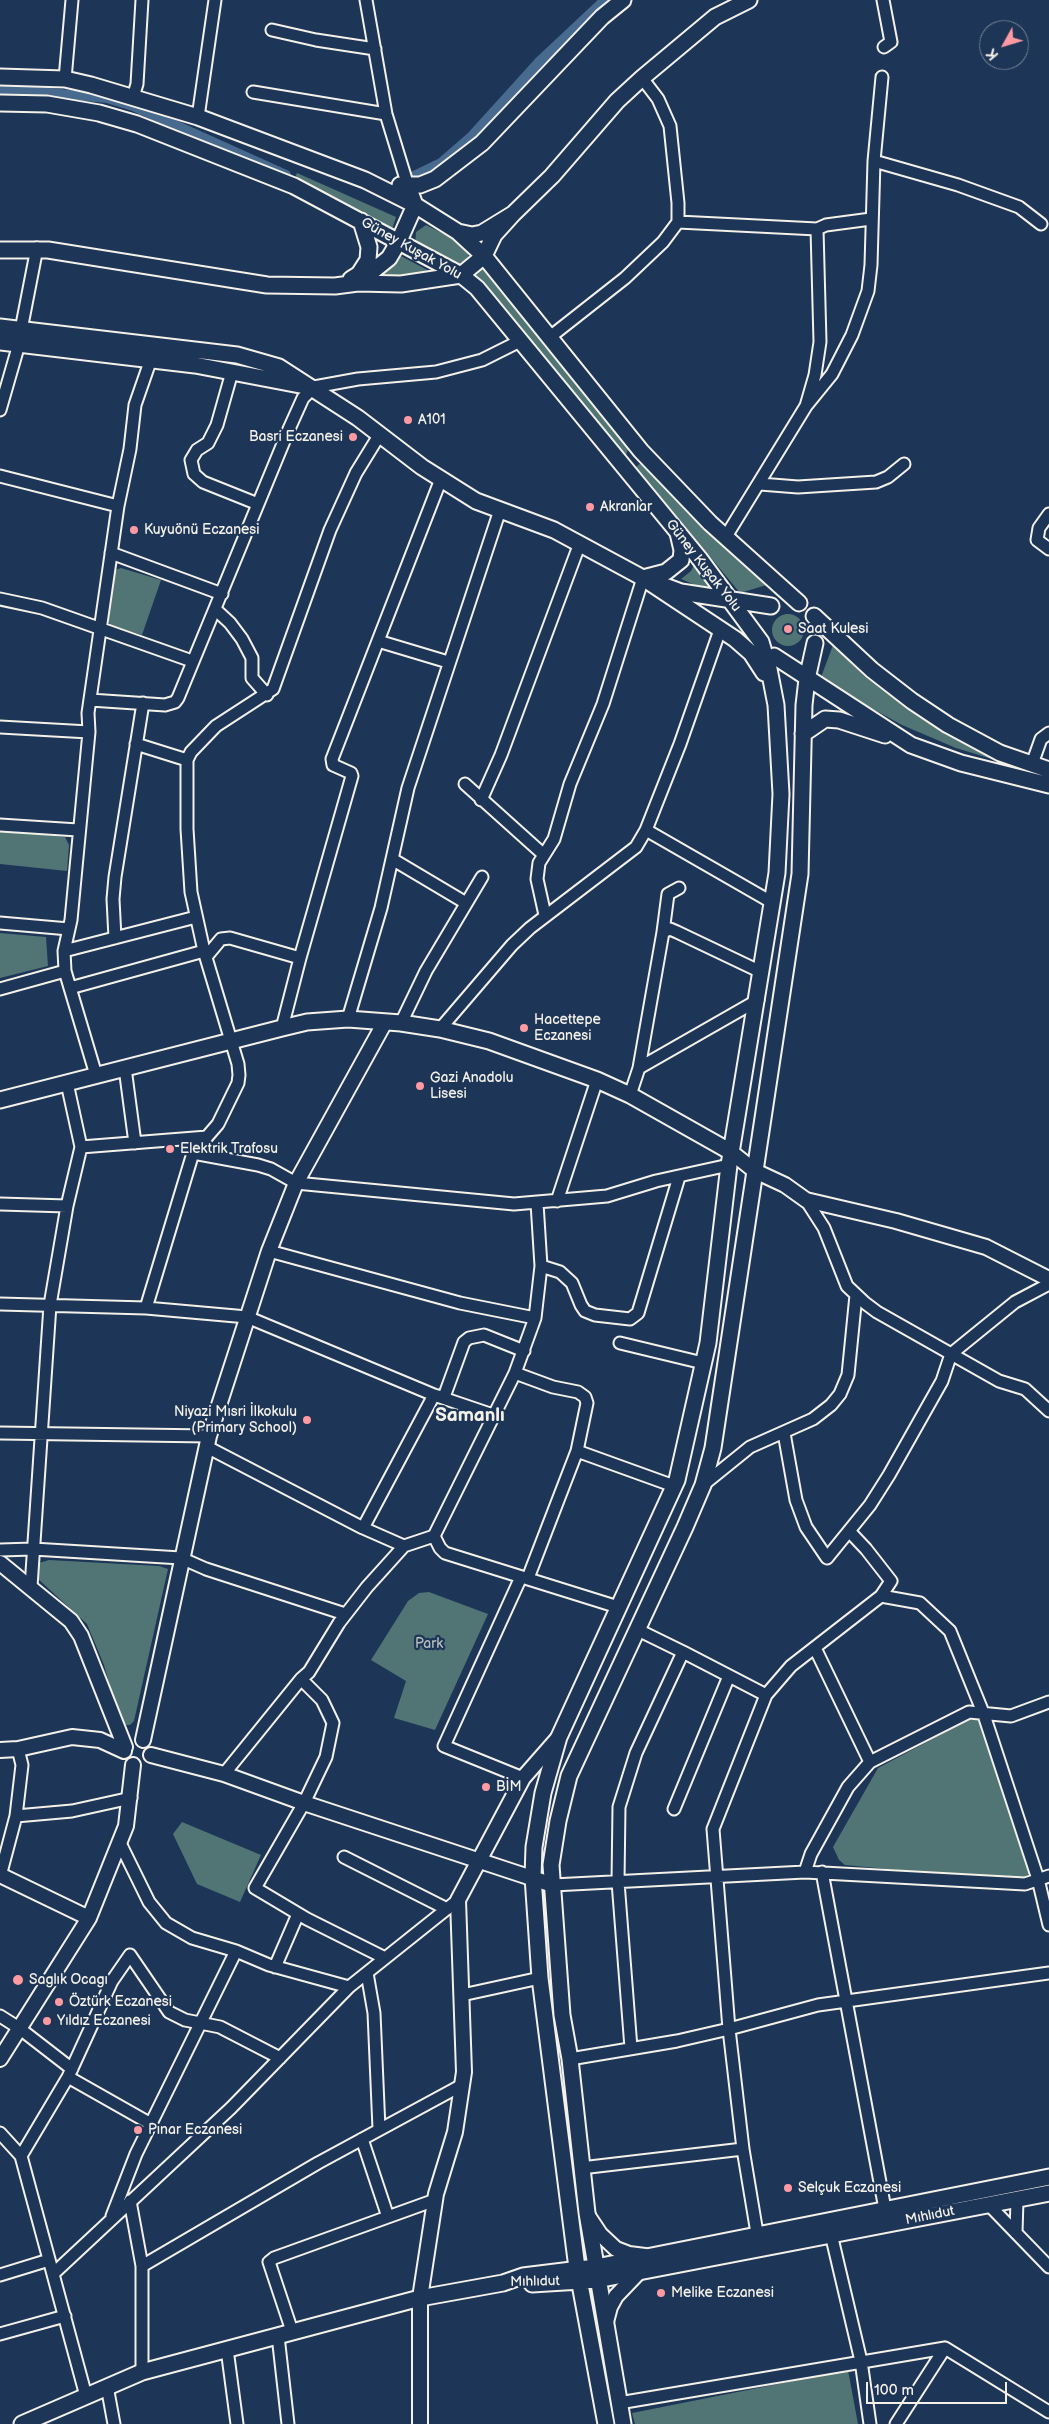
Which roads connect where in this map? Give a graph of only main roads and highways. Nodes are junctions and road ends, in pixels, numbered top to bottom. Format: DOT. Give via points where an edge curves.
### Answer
graph roads {
  1 [pos="623,0"];
  2 [pos="749,0"];
  3 [pos="0,77"];
  4 [pos="0,103"];
  5 [pos="365,180"];
  6 [pos="408,186"];
  7 [pos="415,205"];
  8 [pos="514,214"];
  9 [pos="361,221"];
  10 [pos="458,232"];
  11 [pos="399,241"];
  12 [pos="0,250"];
  13 [pos="484,256"];
  14 [pos="461,275"];
  15 [pos="358,283"];
  16 [pos="335,286"];
  17 [pos="0,327"];
  18 [pos="20,337"];
  19 [pos="0,342"];
  20 [pos="314,387"];
  21 [pos="641,451"];
  22 [pos="622,465"];
  23 [pos="677,531"];
  24 [pos="642,578"];
  25 [pos="730,600"];
  26 [pos="799,603"];
  27 [pos="771,606"];
  28 [pos="814,616"];
  29 [pos="761,642"];
  30 [pos="815,643"];
  31 [pos="774,656"];
  32 [pos="807,679"];
  33 [pos="776,705"];
  34 [pos="803,734"];
  35 [pos="911,745"];
  36 [pos="1049,770"];
  37 [pos="1049,786"];
  38 [pos="0,1100"];
  39 [pos="730,1158"];
  40 [pos="1049,2177"];
  41 [pos="1049,2193"];
  42 [pos="597,2273"];
  43 [pos="578,2274"];
  44 [pos="27,2423"];
  45 [pos="606,2424"];
  46 [pos="623,2424"];
  1 -- 6 [label="main road" via="602,17 482,143 435,179"];
  2 -- 8 [label="main road" via="715,17 642,78"];
  3 -- 5 [label="main road, Güney Kuşak Yolu" via="65,79 133,97 198,117"];
  4 -- 9 [label="main road, Güney Kuşak Yolu" via="47,104 137,124 294,186"];
  5 -- 6 [label="main road"];
  5 -- 7 [label="main road, Güney Kuşak Yolu"];
  6 -- 7 [label="main road"];
  7 -- 10 [label="main road, Güney Kuşak Yolu"];
  7 -- 11 [label="main road"];
  8 -- 10 [label="main road" via="482,233"];
  8 -- 13 [label="main road" via="494,235"];
  9 -- 11 [label="main road, Güney Kuşak Yolu"];
  9 -- 16 [label="main road" via="369,247 368,260 359,274"];
  10 -- 13 [label="main road, Güney Kuşak Yolu"];
  11 -- 14 [label="main road, Güney Kuşak Yolu"];
  11 -- 15 [label="main road" via="390,258"];
  12 -- 16 [label="main road" via="37,248 267,285"];
  13 -- 14 [label="main road"];
  13 -- 21 [label="main road, Güney Kuşak Yolu"];
  14 -- 15 [label="main road" via="401,284"];
  14 -- 22 [label="main road, Güney Kuşak Yolu" via="477,288"];
  15 -- 16 [label="main road"];
  17 -- 18 [label="main road"];
  18 -- 19 [label="main road"];
  18 -- 20 [label="main road"];
  18 -- 20 [label="main road" via="237,355 279,367"];
  20 -- 24 [label="main road" via="476,501 554,530"];
  21 -- 22 [label="main road"];
  21 -- 26 [label="main road, Güney Kuşak Yolu" via="725,538"];
  22 -- 23 [label="main road, Güney Kuşak Yolu"];
  23 -- 24 [label="main road" via="681,560 666,572"];
  23 -- 25 [label="main road, Güney Kuşak Yolu"];
  24 -- 25 [label="main road" via="681,592"];
  24 -- 33 [label="main road" via="751,653 762,666"];
  25 -- 27 [label="main road"];
  25 -- 29 [label="main road, Güney Kuşak Yolu"];
  26 -- 27 [label="main road" via="790,601"];
  26 -- 28 [label="main road"];
  27 -- 29 [label="main road" via="760,622"];
  28 -- 30 [label="main road" via="817,625"];
  28 -- 36 [label="main road" via="872,670 948,725 1000,753"];
  29 -- 31 [label="main road"];
  29 -- 33 [label="main road"];
  30 -- 31 [label="main road" via="810,651 793,660"];
  30 -- 32 [label="main road"];
  31 -- 32 [label="main road"];
  32 -- 34 [label="main road"];
  32 -- 35 [label="main road"];
  33 -- 39 [label="main road" via="781,794 777,873"];
  34 -- 35 [label="main road" via="825,720 839,720"];
  34 -- 42 [label="main road" via="800,874 713,1448 703,1485 569,1776 551,1865 562,2015"];
  35 -- 37 [label="main road" via="961,763"];
  38 -- 39 [label="main road" via="307,1022 348,1019 401,1022 489,1041 597,1080 630,1095"];
  39 -- 43 [label="main road" via="708,1342 674,1486 559,1737 543,1793 534,1847 540,1978"];
  40 -- 42 [label="main road, Mıhlıdut" via="648,2256"];
  41 -- 42 [label="main road, Mıhlıdut" via="639,2272"];
  42 -- 43 [label="main road, Mıhlıdut"];
  42 -- 46 [label="main road"];
  43 -- 44 [label="main road, Mıhlıdut" via="523,2276 503,2283 420,2298 285,2333 142,2372"];
  43 -- 45 [label="main road"];
}
